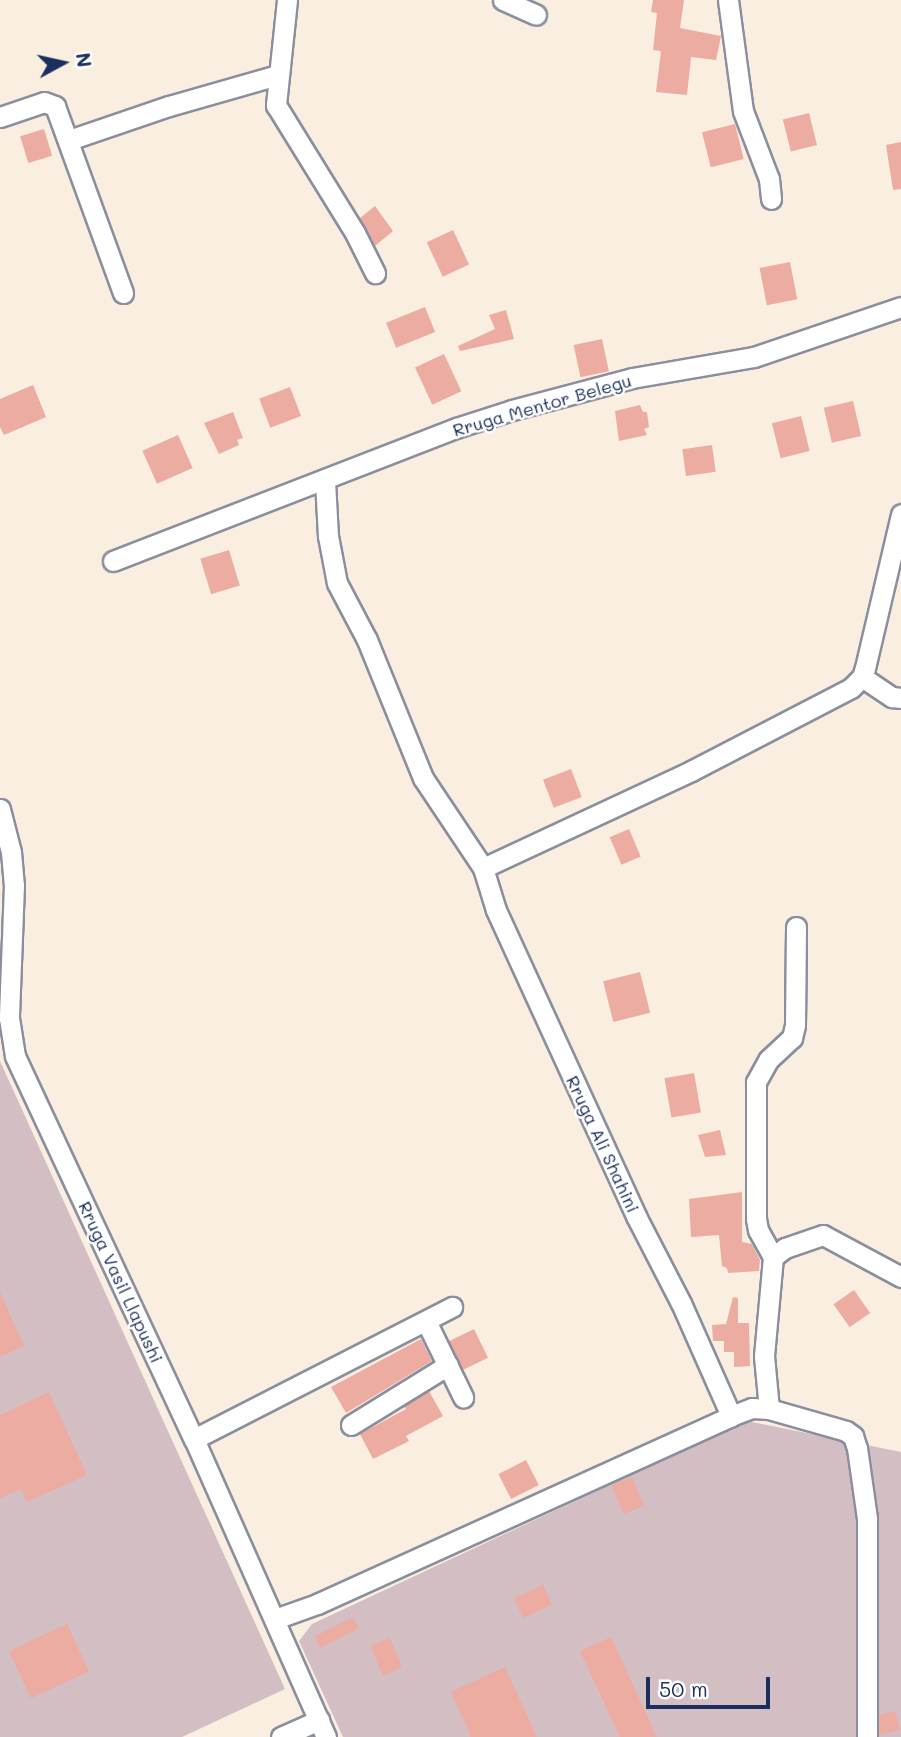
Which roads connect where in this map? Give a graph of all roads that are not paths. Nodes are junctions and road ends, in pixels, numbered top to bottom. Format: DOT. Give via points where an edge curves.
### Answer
graph roads {
  1 [pos="287,0"];
  2 [pos="503,0"];
  3 [pos="728,0"];
  4 [pos="537,15"];
  5 [pos="277,75"];
  6 [pos="0,117"];
  7 [pos="69,140"];
  8 [pos="771,199"];
  9 [pos="375,273"];
  10 [pos="123,293"];
  11 [pos="901,307"];
  12 [pos="325,481"];
  13 [pos="901,514"];
  14 [pos="113,561"];
  15 [pos="862,677"];
  16 [pos="901,698"];
  17 [pos="0,809"];
  18 [pos="483,868"];
  19 [pos="796,927"];
  20 [pos="773,1257"];
  21 [pos="901,1277"];
  22 [pos="452,1307"];
  23 [pos="426,1321"];
  24 [pos="448,1365"];
  25 [pos="463,1397"];
  26 [pos="769,1409"];
  27 [pos="731,1416"];
  28 [pos="351,1425"];
  29 [pos="194,1439"];
  30 [pos="275,1619"];
  31 [pos="323,1729"];
  32 [pos="281,1737"];
  33 [pos="867,1737"];
  1 -- 5 [label="street"];
  2 -- 4 [label="street"];
  3 -- 8 [label="street" via="743,111 769,179"];
  5 -- 7 [label="street"];
  5 -- 9 [label="street" via="276,105"];
  6 -- 7 [label="street" via="51,102"];
  7 -- 10 [label="street"];
  11 -- 12 [label="street, Rruga Mentor Belegu" via="754,357 632,378 512,410"];
  12 -- 14 [label="street, Rruga Mentor Belegu"];
  12 -- 18 [label="street, Rruga Ali Shahini" via="337,583 367,640 423,778"];
  13 -- 15 [label="street"];
  15 -- 16 [label="street"];
  15 -- 18 [label="street" via="841,694 691,771"];
  17 -- 29 [label="street, Rruga Vasil Llapushi" via="14,885 9,1018 15,1056"];
  18 -- 27 [label="street, Rruga Ali Shahini" via="502,922"];
  19 -- 20 [label="street" via="792,1038 768,1060 756,1082 756,1219"];
  20 -- 21 [label="street" via="823,1235"];
  20 -- 26 [label="street" via="764,1356"];
  22 -- 23 [label="street"];
  23 -- 24 [label="street"];
  23 -- 29 [label="street"];
  24 -- 25 [label="street"];
  24 -- 28 [label="street"];
  26 -- 27 [label="street" via="752,1408"];
  26 -- 33 [label="street" via="846,1431 858,1448 867,1518"];
  27 -- 30 [label="street" via="340,1594"];
  29 -- 30 [label="street, Rruga Vasil Llapushi"];
  30 -- 31 [label="street, Rruga Vasil Llapushi"];
  31 -- 32 [label="street"];
}
